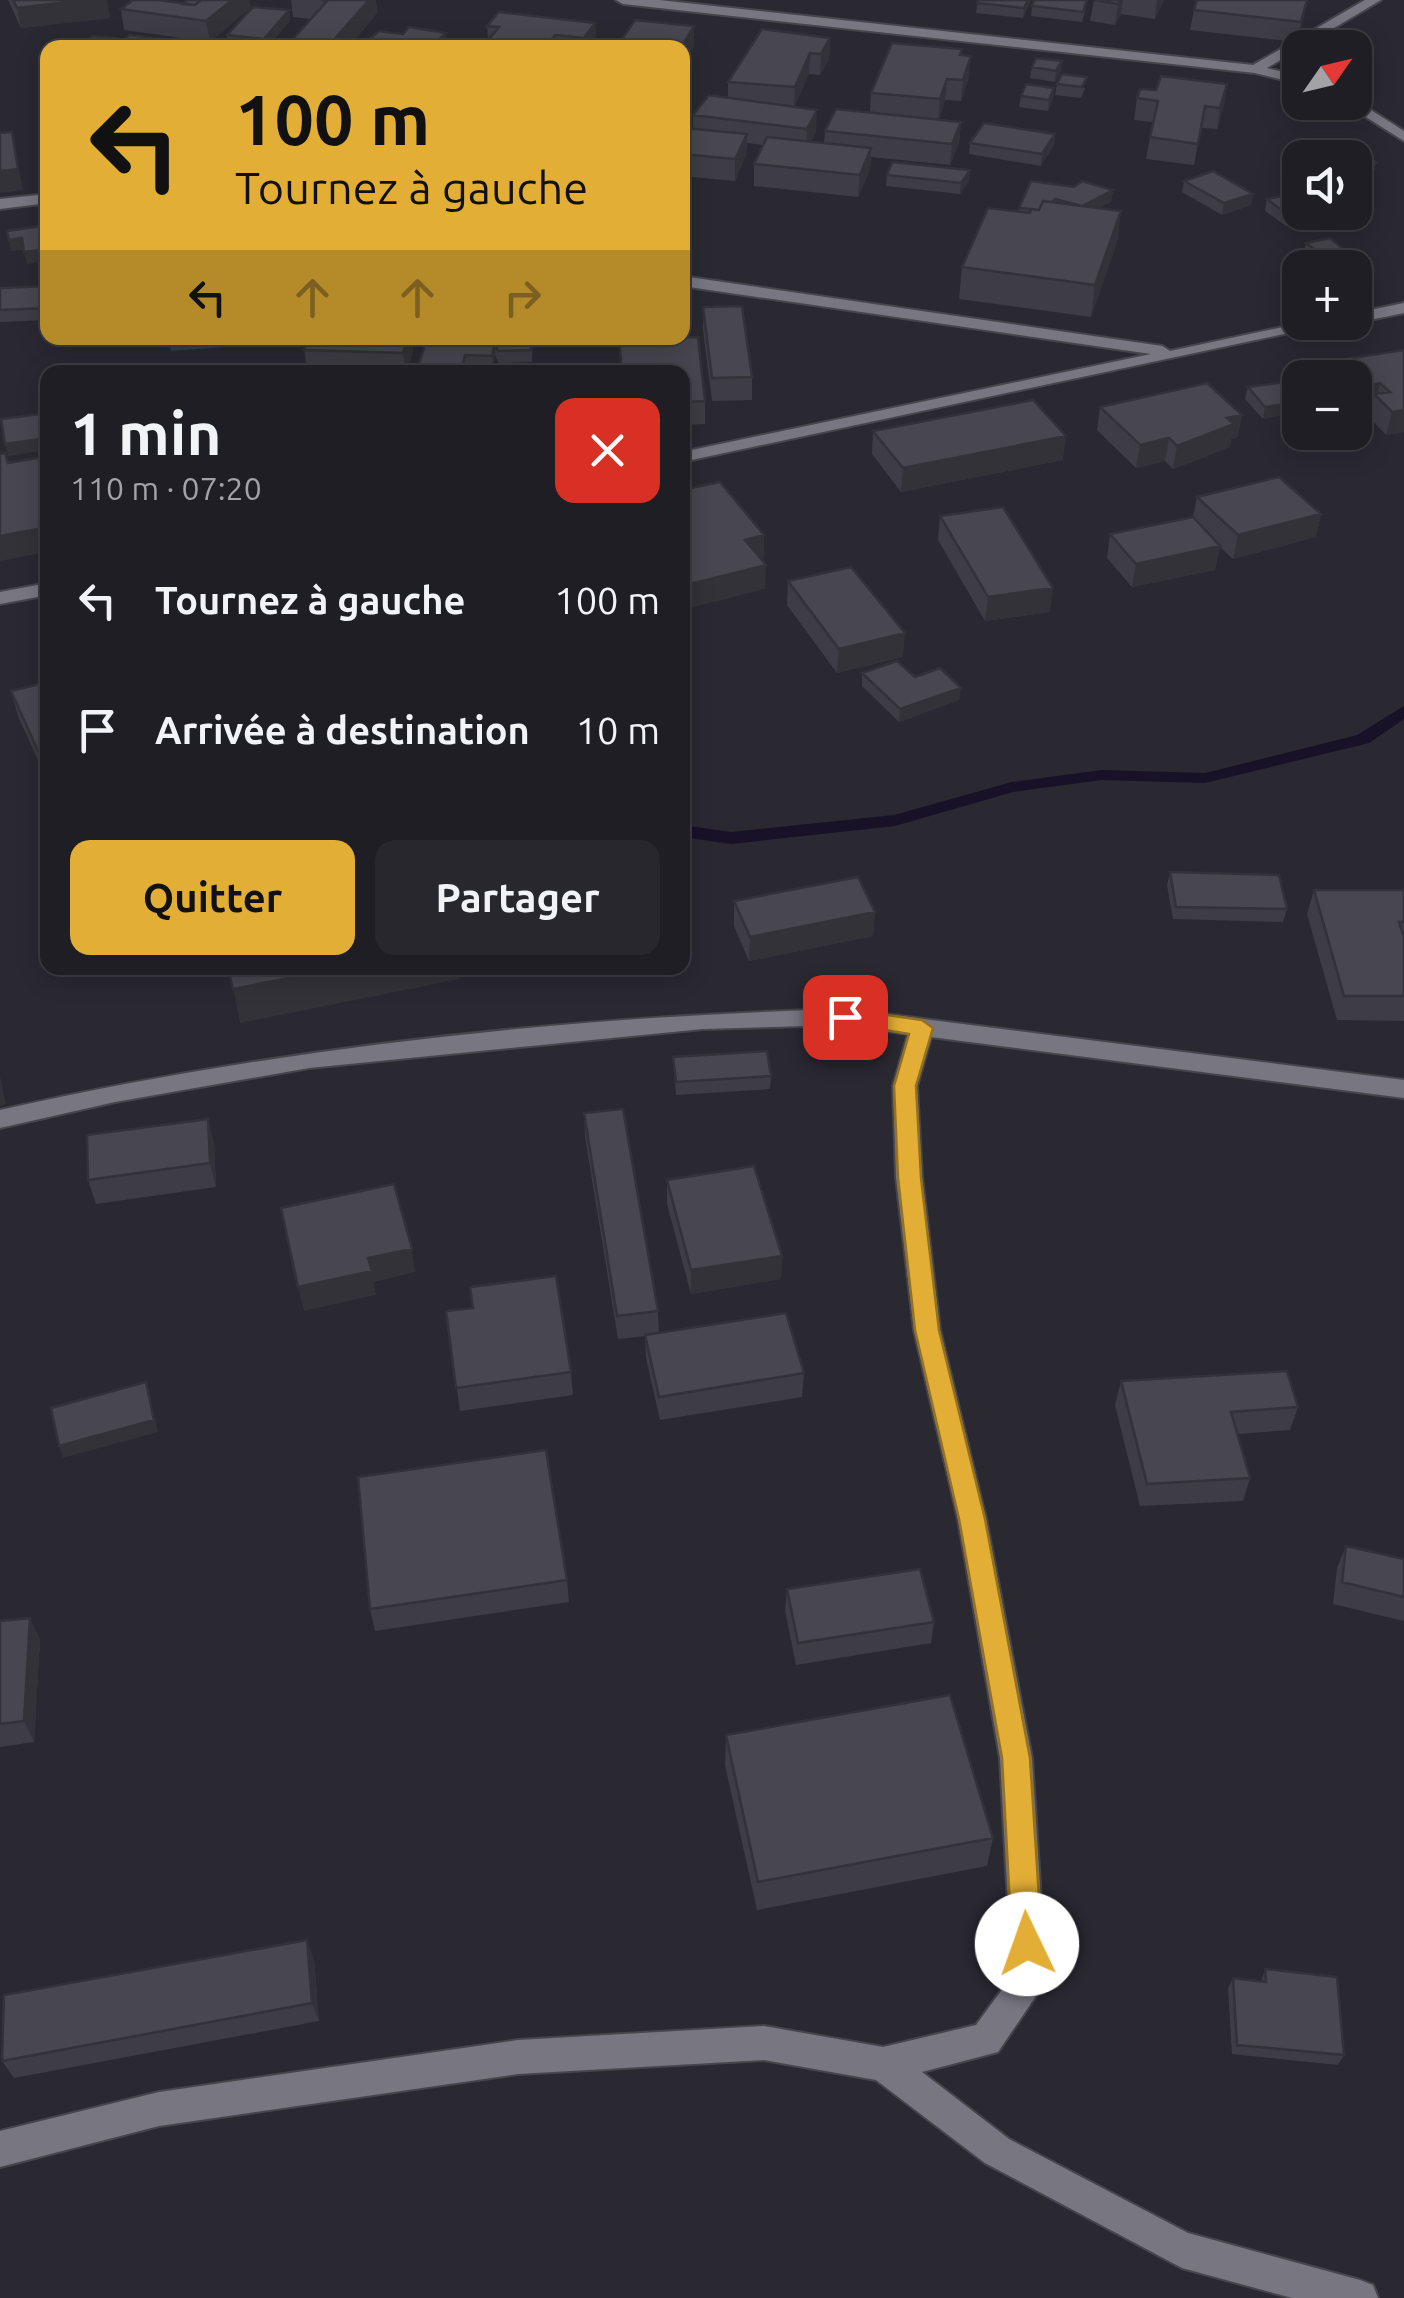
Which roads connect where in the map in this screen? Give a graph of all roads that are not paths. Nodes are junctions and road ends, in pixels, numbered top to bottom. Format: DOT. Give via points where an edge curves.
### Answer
graph roads {
  1 [pos="624,0"];
  2 [pos="1374,0"];
  3 [pos="1255,69"];
  4 [pos="1282,76"];
  5 [pos="1372,117"];
  6 [pos="1404,137"];
  7 [pos="40,199"];
  8 [pos="0,204"];
  9 [pos="690,283"];
  10 [pos="1404,308"];
  11 [pos="1372,315"];
  12 [pos="1282,333"];
  13 [pos="1181,354"];
  14 [pos="690,456"];
  15 [pos="40,590"];
  16 [pos="0,598"];
  17 [pos="922,1028"];
  18 [pos="1404,1089"];
  19 [pos="0,1119"];
  20 [pos="883,2064"];
  21 [pos="0,2149"];
  22 [pos="1360,2298"];
  1 -- 3 [label="street"];
  2 -- 3 [label="street"];
  3 -- 4 [label="street"];
  5 -- 6 [label="street"];
  7 -- 8 [label="street"];
  9 -- 13 [label="street"];
  10 -- 11 [label="street"];
  12 -- 13 [label="street"];
  13 -- 14 [label="street"];
  15 -- 16 [label="street"];
  17 -- 18 [label="street"];
  17 -- 19 [label="street" via="845,1017 703,1021 408,1050 290,1063"];
  17 -- 20 [label="street" via="905,1086 909,1178 927,1330 972,1519 1016,1758 1029,1981 986,2040"];
  20 -- 21 [label="street" via="764,2043 518,2057 159,2109"];
  20 -- 22 [label="street" via="997,2151 1182,2250"];
}
